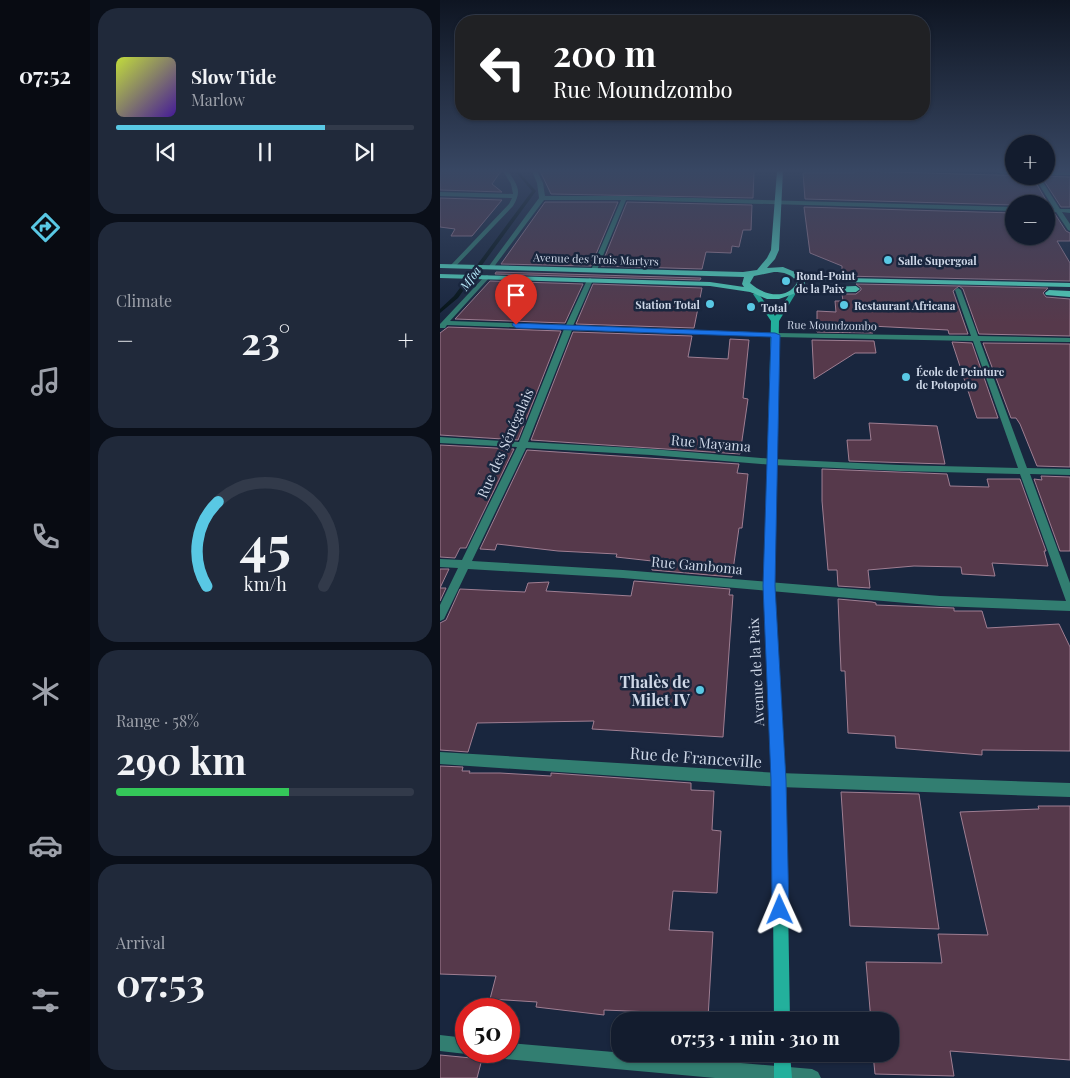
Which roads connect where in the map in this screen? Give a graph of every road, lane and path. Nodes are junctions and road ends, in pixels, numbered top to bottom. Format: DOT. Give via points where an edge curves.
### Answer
graph roads {
  1 [pos="496,221"];
  2 [pos="525,221"];
  3 [pos="614,221"];
  4 [pos="777,221"];
  5 [pos="775,250"];
  6 [pos="440,266"];
  7 [pos="456,266"];
  8 [pos="491,267"];
  9 [pos="594,270"];
  10 [pos="761,270"];
  11 [pos="793,273"];
  12 [pos="751,274"];
  13 [pos="444,277"];
  14 [pos="487,277"];
  15 [pos="590,280"];
  16 [pos="1070,285"];
  17 [pos="958,290"];
  18 [pos="753,292"];
  19 [pos="794,292"];
  20 [pos="1070,294"];
  21 [pos="775,321"];
  22 [pos="442,325"];
  23 [pos="569,327"];
  24 [pos="775,335"];
  25 [pos="974,337"];
  26 [pos="1070,340"];
  27 [pos="440,440"];
  28 [pos="522,446"];
  29 [pos="774,462"];
  30 [pos="1022,469"];
  31 [pos="1070,472"];
  32 [pos="440,563"];
  33 [pos="463,565"];
  34 [pos="769,586"];
  35 [pos="1070,598"];
  36 [pos="1070,606"];
  37 [pos="440,616"];
  38 [pos="440,758"];
  39 [pos="778,780"];
  40 [pos="1070,790"];
  41 [pos="782,1012"];
  42 [pos="440,1043"];
  43 [pos="455,1045"];
  44 [pos="520,1052"];
  45 [pos="782,1062"];
  46 [pos="783,1077"];
  47 [pos="812,1078"];
  1 -- 7 [label="street"];
  2 -- 8 [label="street"];
  3 -- 9 [label="street"];
  4 -- 5 [label="main road"];
  5 -- 10 [label="main road" via="772,259"];
  5 -- 11 [label="main road"];
  6 -- 7 [label="main road, Avenue des Trois Martyrs"];
  7 -- 8 [label="main road, Avenue des Trois Martyrs"];
  8 -- 9 [label="main road, Avenue des Trois Martyrs"];
  9 -- 12 [label="main road, Avenue des Trois Martyrs"];
  10 -- 11 [label="main road"];
  10 -- 12 [label="main road"];
  11 -- 16 [label="main road" via="844,280"];
  11 -- 19 [label="main road" via="801,282"];
  12 -- 18 [label="main road" via="746,284"];
  13 -- 14 [label="main road, Avenue des Trois Martyrs"];
  14 -- 15 [label="main road, Avenue des Trois Martyrs"];
  14 -- 22 [label="street"];
  15 -- 18 [label="main road, Avenue des Trois Martyrs" via="710,284"];
  15 -- 23 [label="street, Rue des Sénégalais"];
  17 -- 19 [label="main road"];
  17 -- 20 [label="main road"];
  17 -- 25 [label="street"];
  18 -- 19 [label="main road, Avenue des Trois Martyrs" via="775,297"];
  18 -- 21 [label="main road"];
  19 -- 21 [label="main road"];
  21 -- 24 [label="main road, Avenue de la Paix"];
  22 -- 23 [label="street, Rue Moundzombo"];
  23 -- 24 [label="street, Rue Moundzombo"];
  23 -- 28 [label="street, Rue des Sénégalais"];
  24 -- 25 [label="street, Rue Moundzombo"];
  24 -- 29 [label="main road, Avenue de la Paix"];
  25 -- 26 [label="street, Rue Moundzombo"];
  25 -- 30 [label="street"];
  27 -- 28 [label="street, Rue Mayama"];
  28 -- 29 [label="street, Rue Mayama"];
  28 -- 33 [label="street, Rue des Sénégalais"];
  29 -- 30 [label="street, Rue Mayama"];
  29 -- 34 [label="main road, Avenue de la Paix"];
  30 -- 31 [label="street, Rue Mayama"];
  30 -- 35 [label="street"];
  32 -- 33 [label="street, Rue Gamboma"];
  33 -- 34 [label="street, Rue Gamboma"];
  33 -- 37 [label="street, Rue des Sénégalais"];
  34 -- 36 [label="street, Rue Gamboma" via="940,601"];
  34 -- 39 [label="main road, Avenue de la Paix"];
  38 -- 39 [label="street, Rue de Franceville"];
  39 -- 40 [label="street, Rue de Franceville"];
  39 -- 41 [label="main road, Avenue de la Paix"];
  42 -- 43 [label="street"];
  44 -- 46 [label="street"];
  45 -- 46 [label="main road"];
  46 -- 47 [label="street"];
}
